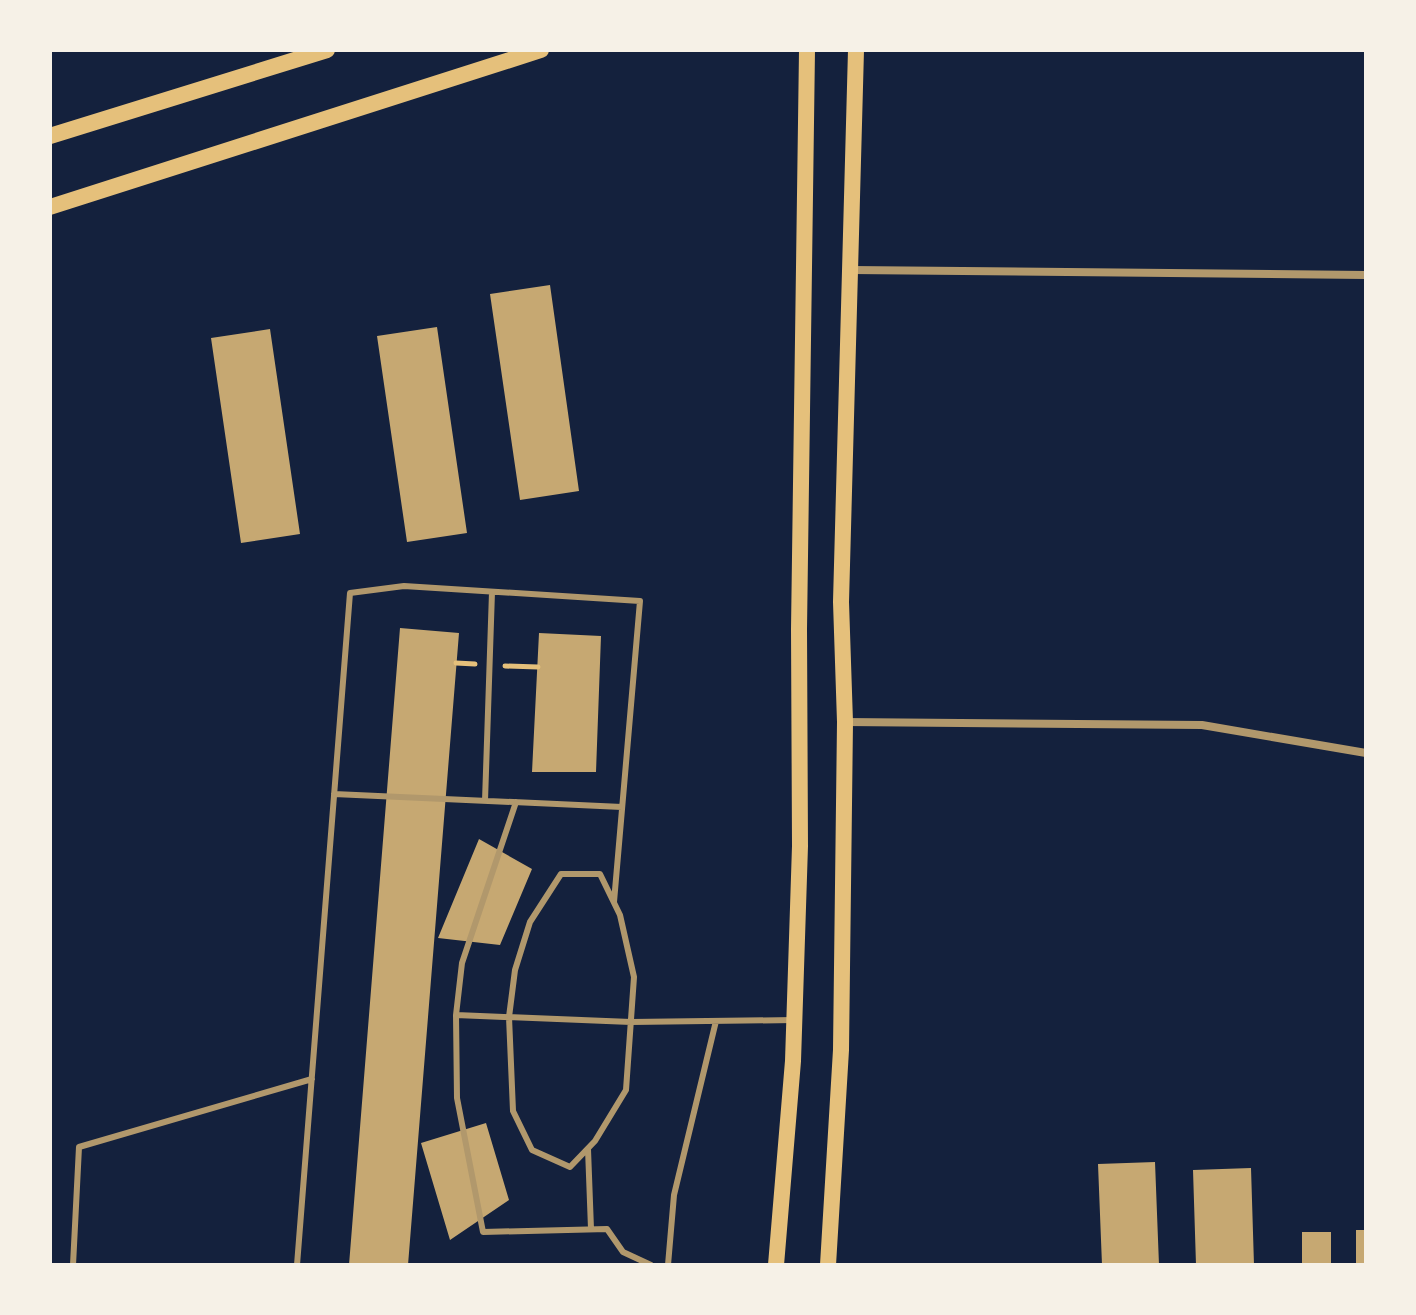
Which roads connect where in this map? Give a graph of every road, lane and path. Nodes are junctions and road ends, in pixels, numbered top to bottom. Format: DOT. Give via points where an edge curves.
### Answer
graph roads {
  1 [pos="327,50"];
  2 [pos="541,50"];
  3 [pos="807,50"];
  4 [pos="856,50"];
  5 [pos="50,136"];
  6 [pos="50,207"];
  7 [pos="850,270"];
  8 [pos="1366,275"];
  9 [pos="492,592"];
  10 [pos="845,722"];
  11 [pos="1366,753"];
  12 [pos="334,794"];
  13 [pos="485,801"];
  14 [pos="516,802"];
  15 [pos="622,807"];
  16 [pos="614,902"];
  17 [pos="456,1015"];
  18 [pos="509,1017"];
  19 [pos="794,1020"];
  20 [pos="716,1021"];
  21 [pos="631,1022"];
  22 [pos="312,1079"];
  23 [pos="588,1149"];
  24 [pos="591,1229"];
  25 [pos="73,1265"];
  26 [pos="297,1265"];
  27 [pos="651,1265"];
  28 [pos="668,1265"];
  29 [pos="776,1265"];
  30 [pos="828,1265"];
  1 -- 5 [label="main road"];
  2 -- 6 [label="main road"];
  3 -- 19 [label="main road"];
  4 -- 7 [label="main road"];
  7 -- 8 [label="street"];
  7 -- 10 [label="main road" via="841,602"];
  9 -- 12 [label="lane" via="404,586 350,593"];
  9 -- 13 [label="lane"];
  9 -- 15 [label="lane" via="640,601"];
  10 -- 11 [label="street" via="1202,725"];
  10 -- 30 [label="main road" via="841,1050"];
  12 -- 13 [label="lane"];
  12 -- 22 [label="lane"];
  13 -- 14 [label="lane"];
  14 -- 15 [label="lane"];
  14 -- 17 [label="lane" via="462,963"];
  15 -- 16 [label="lane"];
  16 -- 18 [label="lane" via="600,874 561,874 530,922 515,970"];
  16 -- 21 [label="lane" via="634,977"];
  17 -- 18 [label="lane"];
  17 -- 24 [label="lane" via="457,1098 483,1232"];
  18 -- 21 [label="lane"];
  18 -- 23 [label="lane" via="513,1111 532,1150 570,1167"];
  19 -- 20 [label="lane"];
  19 -- 29 [label="main road"];
  20 -- 21 [label="lane"];
  20 -- 28 [label="lane" via="674,1195"];
  21 -- 23 [label="lane" via="626,1090"];
  22 -- 25 [label="lane" via="79,1147"];
  22 -- 26 [label="lane"];
  23 -- 24 [label="lane"];
  24 -- 27 [label="lane" via="607,1229 623,1252"];
}
